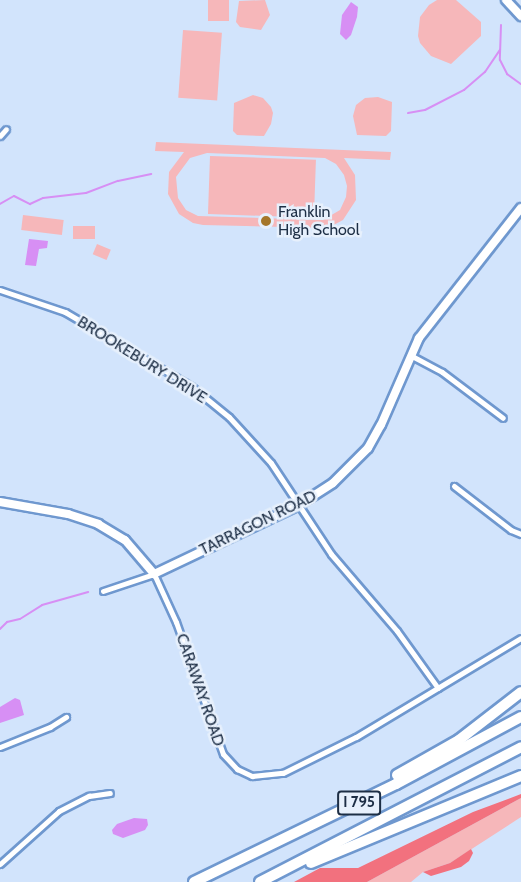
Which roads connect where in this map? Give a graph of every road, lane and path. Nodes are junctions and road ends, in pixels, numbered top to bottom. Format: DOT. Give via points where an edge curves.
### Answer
graph roads {
  1 [pos="506,0"];
  2 [pos="521,16"];
  3 [pos="6,129"];
  4 [pos="0,136"];
  5 [pos="521,208"];
  6 [pos="0,290"];
  7 [pos="410,355"];
  8 [pos="503,418"];
  9 [pos="454,486"];
  10 [pos="0,502"];
  11 [pos="299,505"];
  12 [pos="521,534"];
  13 [pos="154,574"];
  14 [pos="103,591"];
  15 [pos="521,638"];
  16 [pos="438,688"];
  17 [pos="521,692"];
  18 [pos="66,717"];
  19 [pos="521,717"];
  20 [pos="0,747"];
  21 [pos="521,747"];
  22 [pos="521,776"];
  23 [pos="110,793"];
  24 [pos="332,816"];
  25 [pos="0,864"];
  26 [pos="194,882"];
  27 [pos="262,882"];
  1 -- 2 [label="street"];
  3 -- 4 [label="street"];
  5 -- 7 [label="street, TARRAGON ROAD" via="434,317"];
  6 -- 11 [label="street, BROOKEBURY DRIVE" via="65,312 191,386 248,436"];
  7 -- 8 [label="street" via="441,372"];
  7 -- 11 [label="street, TARRAGON ROAD" via="368,448 333,483"];
  9 -- 12 [label="street"];
  10 -- 13 [label="street, CARAWAY ROAD" via="68,514 98,524 129,544"];
  11 -- 13 [label="street, TARRAGON ROAD"];
  11 -- 16 [label="street, BROOKEBURY DRIVE" via="330,554 397,631"];
  13 -- 14 [label="street, TARRAGON ROAD"];
  13 -- 16 [label="street, CARAWAY ROAD" via="176,622 223,754 229,763 252,776 270,776 292,769 356,737"];
  15 -- 16 [label="street, CARAWAY ROAD"];
  17 -- 24 [label="highway" via="459,740"];
  18 -- 20 [label="street"];
  19 -- 24 [label="highway, I 795"];
  21 -- 27 [label="highway, I 795"];
  22 -- 27 [label="highway"];
  23 -- 25 [label="street" via="89,796 59,811"];
  24 -- 26 [label="highway, I 795"];
}
